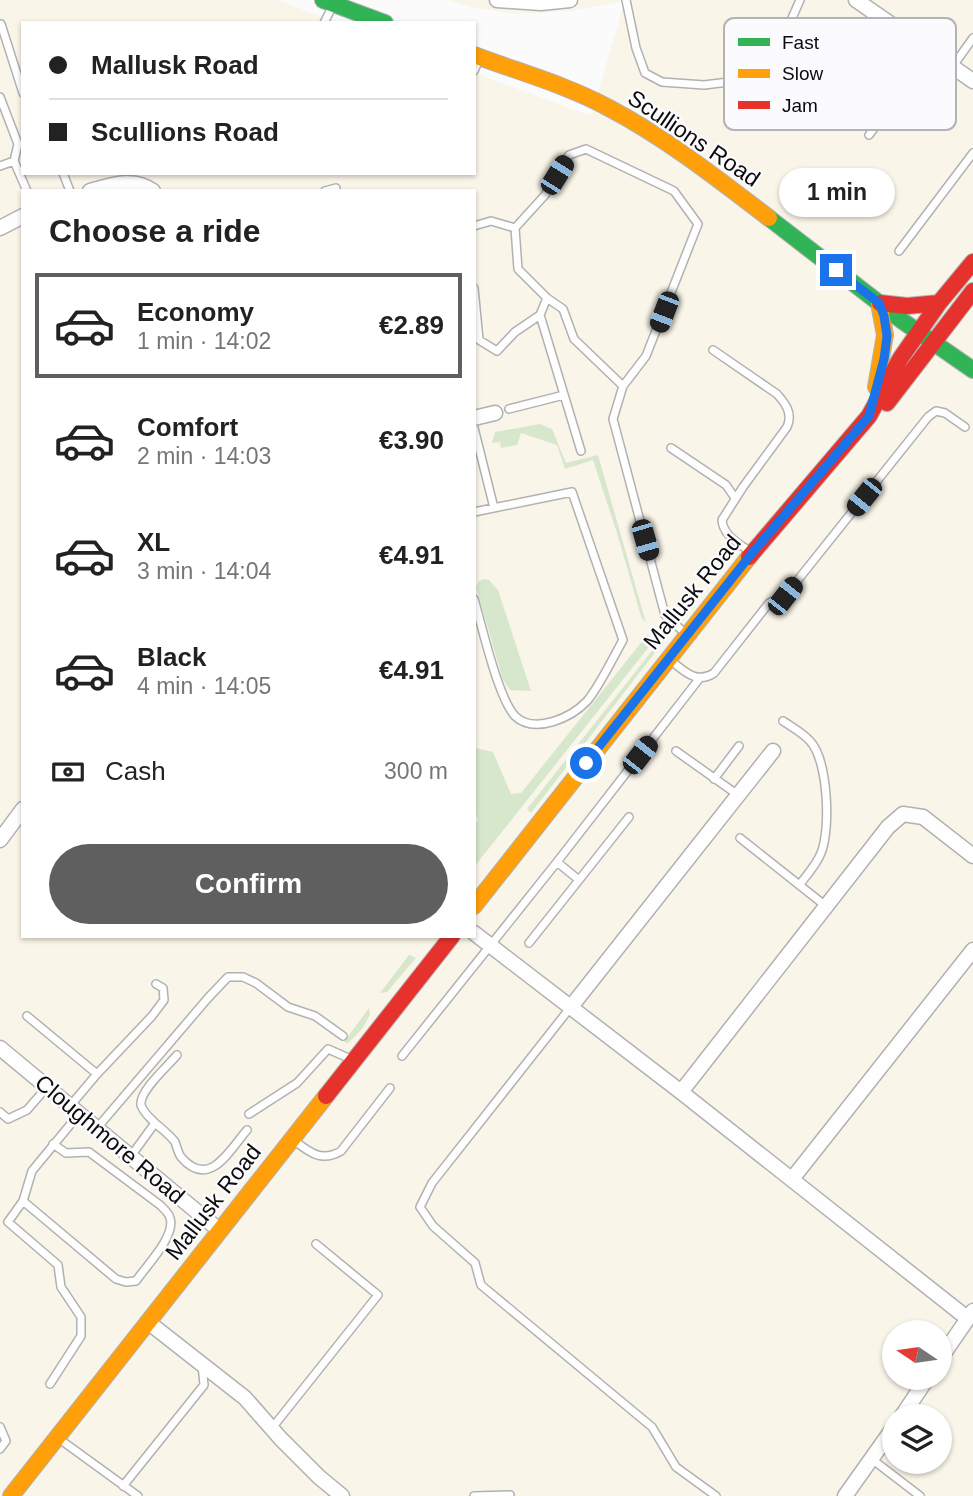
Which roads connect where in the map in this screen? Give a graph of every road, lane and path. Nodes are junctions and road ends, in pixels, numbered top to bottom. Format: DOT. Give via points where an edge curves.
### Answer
graph roads {
  1 [pos="502,0"];
  2 [pos="570,0"];
  3 [pos="626,0"];
  4 [pos="800,0"];
  5 [pos="856,0"];
  6 [pos="328,2"];
  7 [pos="876,13"];
  8 [pos="792,18"];
  9 [pos="871,18"];
  10 [pos="883,18"];
  11 [pos="324,21"];
  12 [pos="380,21"];
  13 [pos="1,24"];
  14 [pos="973,38"];
  15 [pos="476,61"];
  16 [pos="956,62"];
  17 [pos="956,68"];
  18 [pos="973,81"];
  19 [pos="724,83"];
  20 [pos="21,87"];
  21 [pos="0,97"];
  22 [pos="873,130"];
  23 [pos="869,135"];
  24 [pos="973,153"];
  25 [pos="14,161"];
  26 [pos="0,166"];
  27 [pos="148,183"];
  28 [pos="336,188"];
  29 [pos="26,189"];
  30 [pos="97,189"];
  31 [pos="332,189"];
  32 [pos="21,217"];
  33 [pos="476,225"];
  34 [pos="0,228"];
  35 [pos="516,228"];
  36 [pos="899,251"];
  37 [pos="973,262"];
  38 [pos="973,291"];
  39 [pos="547,298"];
  40 [pos="879,303"];
  41 [pos="939,303"];
  42 [pos="476,309"];
  43 [pos="540,315"];
  44 [pos="919,331"];
  45 [pos="936,342"];
  46 [pos="713,350"];
  47 [pos="973,370"];
  48 [pos="623,386"];
  49 [pos="564,395"];
  50 [pos="502,411"];
  51 [pos="869,416"];
  52 [pos="476,418"];
  53 [pos="965,427"];
  54 [pos="476,436"];
  55 [pos="671,448"];
  56 [pos="581,451"];
  57 [pos="735,498"];
  58 [pos="494,508"];
  59 [pos="476,512"];
  60 [pos="752,553"];
  61 [pos="476,606"];
  62 [pos="687,635"];
  63 [pos="669,658"];
  64 [pos="699,679"];
  65 [pos="783,721"];
  66 [pos="739,746"];
  67 [pos="676,751"];
  68 [pos="773,751"];
  69 [pos="714,779"];
  70 [pos="738,795"];
  71 [pos="21,813"];
  72 [pos="629,817"];
  73 [pos="740,838"];
  74 [pos="0,840"];
  75 [pos="973,856"];
  76 [pos="557,862"];
  77 [pos="579,880"];
  78 [pos="800,884"];
  79 [pos="476,903"];
  80 [pos="827,908"];
  81 [pos="476,935"];
  82 [pos="450,938"];
  83 [pos="529,943"];
  84 [pos="491,946"];
  85 [pos="973,950"];
  86 [pos="156,984"];
  87 [pos="570,1008"];
  88 [pos="27,1016"];
  89 [pos="343,1036"];
  90 [pos="0,1048"];
  91 [pos="177,1055"];
  92 [pos="402,1056"];
  93 [pos="354,1061"];
  94 [pos="97,1074"];
  95 [pos="47,1087"];
  96 [pos="390,1088"];
  97 [pos="681,1092"];
  98 [pos="74,1110"];
  99 [pos="0,1112"];
  100 [pos="249,1114"];
  101 [pos="155,1123"];
  102 [pos="96,1128"];
  103 [pos="247,1130"];
  104 [pos="292,1139"];
  105 [pos="53,1144"];
  106 [pos="130,1156"];
  107 [pos="792,1179"];
  108 [pos="23,1201"];
  109 [pos="219,1230"];
  110 [pos="316,1244"];
  111 [pos="970,1314"];
  112 [pos="148,1322"];
  113 [pos="952,1341"];
  114 [pos="202,1364"];
  115 [pos="50,1384"];
  116 [pos="0,1427"];
  117 [pos="271,1429"];
  118 [pos="57,1438"];
  119 [pos="882,1446"];
  120 [pos="0,1449"];
  121 [pos="873,1460"];
  122 [pos="123,1486"];
  123 [pos="510,1495"];
  124 [pos="11,1496"];
  125 [pos="138,1496"];
  126 [pos="342,1496"];
  127 [pos="474,1496"];
  128 [pos="716,1496"];
  129 [pos="845,1496"];
  130 [pos="920,1496"];
  1 -- 2 [label="street" via="541,4"];
  3 -- 19 [label="lane" via="645,73 662,82"];
  4 -- 8 [label="lane"];
  5 -- 7 [label="street"];
  6 -- 11 [label="lane"];
  6 -- 12 [label="main road"];
  7 -- 9 [label="lane"];
  7 -- 10 [label="street"];
  13 -- 20 [label="lane"];
  14 -- 16 [label="lane"];
  15 -- 40 [label="main road, Scullions Road" via="580,94 619,113 706,170"];
  17 -- 18 [label="street"];
  21 -- 25 [label="lane" via="18,144"];
  22 -- 23 [label="lane"];
  24 -- 36 [label="lane"];
  25 -- 26 [label="lane"];
  25 -- 29 [label="lane"];
  27 -- 30 [label="street" via="122,182"];
  28 -- 31 [label="lane"];
  32 -- 34 [label="street"];
  33 -- 35 [label="lane" via="491,221"];
  35 -- 39 [label="lane" via="518,269"];
  35 -- 48 [label="lane" via="545,195 569,155 586,149 674,191 698,224 646,356"];
  37 -- 41 [label="main road, Mallusk Road"];
  38 -- 45 [label="main road"];
  39 -- 43 [label="lane"];
  39 -- 48 [label="lane" via="563,309 574,339"];
  40 -- 41 [label="main road"];
  40 -- 44 [label="main road, Scullions Road"];
  40 -- 51 [label="main road" via="886,343"];
  41 -- 44 [label="main road, Mallusk Road"];
  42 -- 43 [label="lane" via="479,340 497,351"];
  43 -- 49 [label="lane"];
  44 -- 45 [label="main road, Scullions Road"];
  44 -- 51 [label="main road, Mallusk Road"];
  45 -- 47 [label="main road, Scullions Road"];
  45 -- 51 [label="main road" via="884,406"];
  46 -- 57 [label="lane" via="777,394 789,415 787,427"];
  48 -- 62 [label="lane" via="613,419 619,447 665,615"];
  49 -- 50 [label="lane"];
  49 -- 56 [label="lane"];
  50 -- 52 [label="street"];
  51 -- 60 [label="main road, Mallusk Road"];
  53 -- 64 [label="lane" via="945,413 936,411 928,417 785,596 769,603 714,673"];
  54 -- 58 [label="lane"];
  55 -- 57 [label="lane" via="726,485"];
  57 -- 60 [label="lane" via="722,525"];
  58 -- 59 [label="lane"];
  58 -- 61 [label="lane" via="572,492 623,640 587,701 557,722 537,725 516,717 503,694"];
  60 -- 62 [label="main road, Mallusk Road"];
  62 -- 63 [label="main road, Mallusk Road"];
  63 -- 64 [label="lane"];
  63 -- 79 [label="main road, Mallusk Road"];
  64 -- 76 [label="lane"];
  65 -- 78 [label="lane" via="818,753 827,799 821,854"];
  66 -- 69 [label="lane"];
  67 -- 69 [label="lane"];
  68 -- 70 [label="street"];
  69 -- 70 [label="lane"];
  70 -- 87 [label="street"];
  71 -- 74 [label="street"];
  72 -- 77 [label="lane"];
  73 -- 78 [label="lane"];
  75 -- 80 [label="street" via="923,817 903,814"];
  76 -- 77 [label="lane"];
  76 -- 84 [label="lane"];
  77 -- 83 [label="lane"];
  78 -- 80 [label="lane"];
  80 -- 97 [label="street"];
  81 -- 84 [label="street"];
  82 -- 93 [label="main road, Mallusk Road"];
  84 -- 87 [label="street"];
  84 -- 92 [label="lane"];
  85 -- 107 [label="street"];
  86 -- 94 [label="lane" via="163,988 164,1000"];
  87 -- 97 [label="street"];
  87 -- 128 [label="lane" via="432,1184 420,1207 433,1226 475,1263 481,1285 652,1427 676,1466"];
  88 -- 94 [label="lane"];
  89 -- 102 [label="lane" via="315,1016 288,1007 256,983 243,977 229,978"];
  90 -- 95 [label="street, Cloughmore Road"];
  91 -- 101 [label="lane" via="142,1098 141,1105"];
  93 -- 100 [label="lane" via="328,1049 297,1083"];
  93 -- 104 [label="main road, Mallusk Road"];
  94 -- 98 [label="lane"];
  95 -- 98 [label="street, Cloughmore Road"];
  95 -- 99 [label="lane" via="27,1110 8,1119"];
  96 -- 104 [label="lane" via="332,1157 314,1156"];
  97 -- 107 [label="street"];
  98 -- 102 [label="street, Cloughmore Road"];
  98 -- 105 [label="lane"];
  101 -- 103 [label="lane" via="173,1139 179,1156 207,1171 216,1167"];
  101 -- 106 [label="lane"];
  102 -- 106 [label="street, Cloughmore Road"];
  104 -- 109 [label="main road, Mallusk Road"];
  105 -- 108 [label="lane" via="32,1171"];
  105 -- 108 [label="lane" via="66,1153 89,1152 160,1205 170,1216 168,1238 136,1281 126,1282 116,1279"];
  106 -- 109 [label="street, Cloughmore Road"];
  107 -- 111 [label="street"];
  108 -- 115 [label="lane" via="8,1222 58,1265 61,1287 81,1317 81,1336"];
  109 -- 112 [label="main road, Mallusk Road"];
  110 -- 117 [label="lane" via="378,1295"];
  111 -- 113 [label="street"];
  112 -- 114 [label="street"];
  112 -- 118 [label="main road, Mallusk Road"];
  114 -- 117 [label="street" via="245,1398"];
  114 -- 122 [label="lane" via="204,1385"];
  116 -- 120 [label="lane" via="6,1441"];
  117 -- 126 [label="street"];
  118 -- 122 [label="lane"];
  118 -- 124 [label="main road, Mallusk Road"];
  119 -- 121 [label="street"];
  121 -- 129 [label="street"];
  121 -- 130 [label="lane"];
  122 -- 125 [label="lane"];
  123 -- 127 [label="lane"];
}
